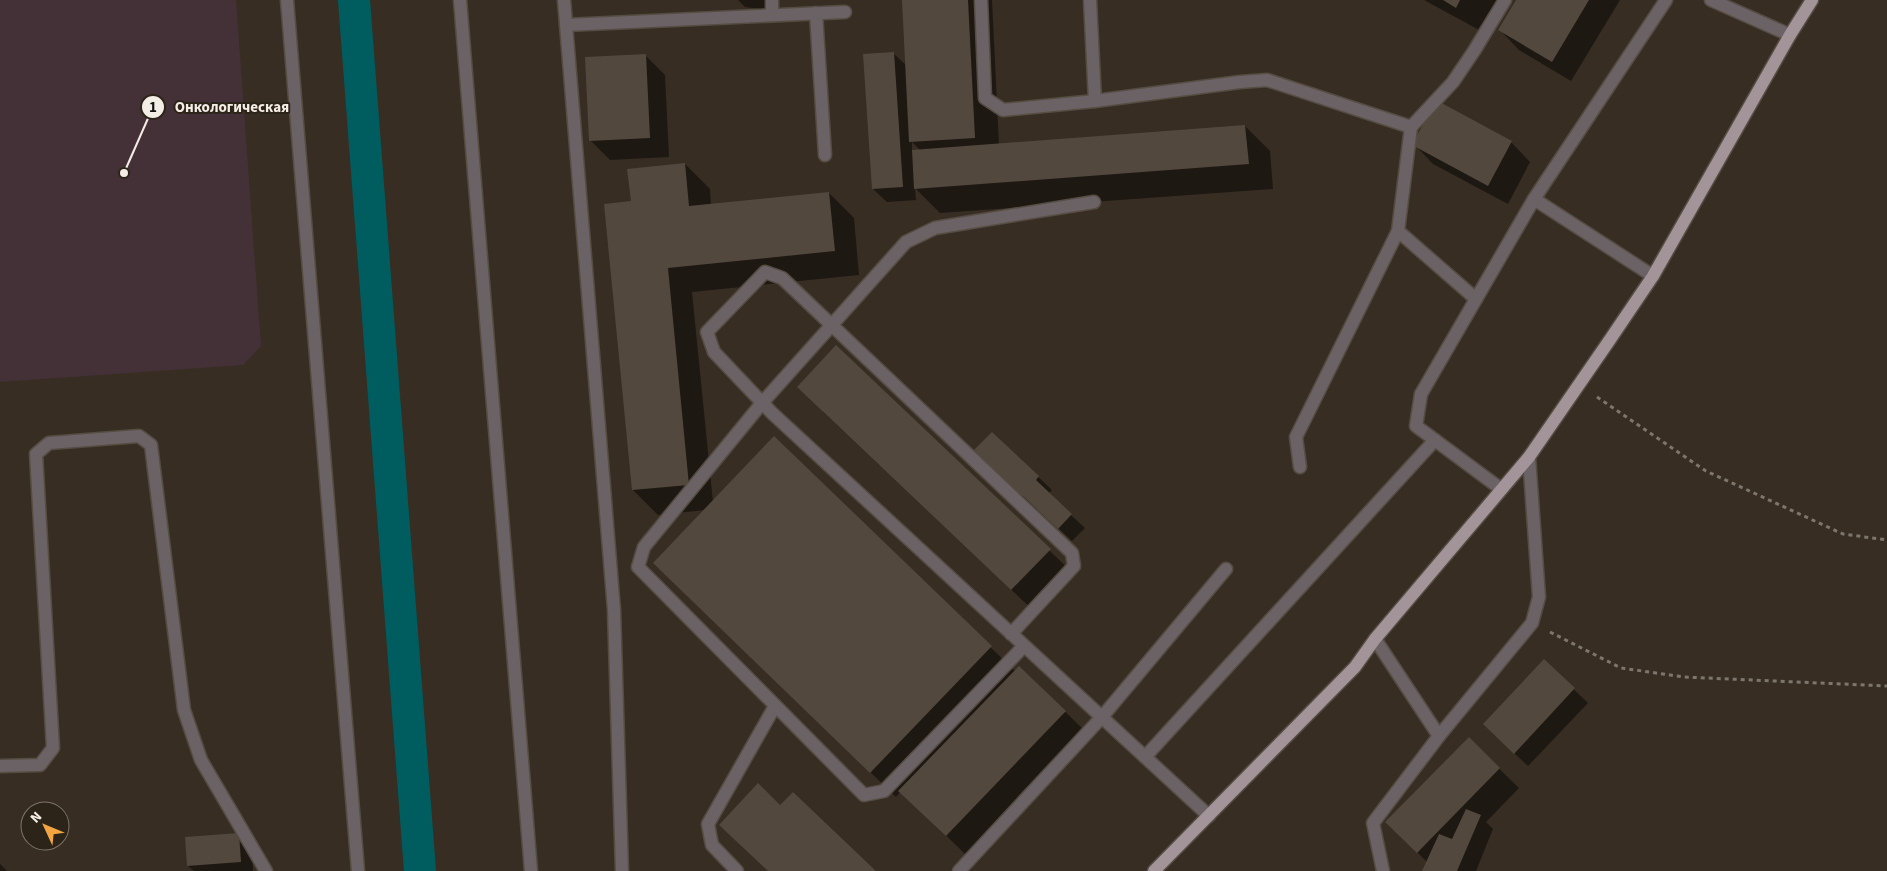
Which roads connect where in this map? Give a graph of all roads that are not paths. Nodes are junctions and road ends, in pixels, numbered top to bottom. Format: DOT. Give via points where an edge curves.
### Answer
graph roads {
  1 [pos="287,0"];
  2 [pos="460,0"];
  3 [pos="564,0"];
  4 [pos="772,0"];
  5 [pos="981,0"];
  6 [pos="1090,0"];
  7 [pos="1505,0"];
  8 [pos="1666,0"];
  9 [pos="1711,0"];
  10 [pos="1812,0"];
  11 [pos="845,12"];
  12 [pos="816,13"];
  13 [pos="772,15"];
  14 [pos="566,25"];
  15 [pos="1790,35"];
  16 [pos="1094,101"];
  17 [pos="1411,127"];
  18 [pos="824,155"];
  19 [pos="1534,199"];
  20 [pos="1094,202"];
  21 [pos="1398,231"];
  22 [pos="1653,276"];
  23 [pos="1476,299"];
  24 [pos="831,326"];
  25 [pos="762,403"];
  26 [pos="1435,440"];
  27 [pos="1529,457"];
  28 [pos="1300,466"];
  29 [pos="1500,489"];
  30 [pos="1226,569"];
  31 [pos="1011,634"];
  32 [pos="1375,639"];
  33 [pos="1024,646"];
  34 [pos="775,706"];
  35 [pos="1102,717"];
  36 [pos="1439,736"];
  37 [pos="1145,757"];
  38 [pos="0,766"];
  39 [pos="1209,816"];
  40 [pos="266,871"];
  41 [pos="358,871"];
  42 [pos="531,871"];
  43 [pos="622,871"];
  44 [pos="737,871"];
  45 [pos="958,871"];
  46 [pos="1154,871"];
  47 [pos="1383,871"];
  1 -- 41 [label="street"];
  2 -- 42 [label="street"];
  3 -- 14 [label="street"];
  4 -- 13 [label="street"];
  5 -- 16 [label="street" via="985,98 1003,110"];
  6 -- 16 [label="street"];
  7 -- 17 [label="street" via="1453,82"];
  8 -- 19 [label="street"];
  9 -- 15 [label="street"];
  10 -- 15 [label="main road"];
  11 -- 12 [label="street"];
  12 -- 13 [label="street"];
  12 -- 18 [label="street"];
  13 -- 14 [label="street"];
  14 -- 43 [label="street" via="614,610"];
  15 -- 22 [label="main road"];
  16 -- 17 [label="street" via="1267,80"];
  17 -- 21 [label="street"];
  19 -- 22 [label="street"];
  19 -- 23 [label="street"];
  20 -- 24 [label="street" via="935,228 906,242"];
  21 -- 23 [label="street"];
  21 -- 28 [label="street" via="1296,437"];
  22 -- 27 [label="main road"];
  23 -- 26 [label="street" via="1421,394 1416,426"];
  24 -- 25 [label="street"];
  24 -- 25 [label="street" via="782,278 765,272 707,332 714,352"];
  24 -- 31 [label="street" via="1072,553 1074,566"];
  25 -- 31 [label="street"];
  25 -- 34 [label="street" via="644,546 638,568"];
  26 -- 29 [label="street"];
  26 -- 37 [label="street"];
  27 -- 29 [label="main road"];
  27 -- 36 [label="street" via="1539,596 1532,623"];
  29 -- 32 [label="main road"];
  30 -- 35 [label="street"];
  31 -- 33 [label="street"];
  32 -- 36 [label="street"];
  32 -- 39 [label="main road" via="1355,667"];
  33 -- 34 [label="street" via="884,791 864,795"];
  33 -- 35 [label="street"];
  34 -- 44 [label="street" via="708,824 712,845"];
  35 -- 37 [label="street"];
  35 -- 45 [label="street"];
  36 -- 47 [label="street" via="1373,823"];
  37 -- 39 [label="street"];
  38 -- 40 [label="street" via="40,765 53,748 36,454 49,443 139,436 151,444 184,710 202,760"];
  39 -- 46 [label="main road"];
}
